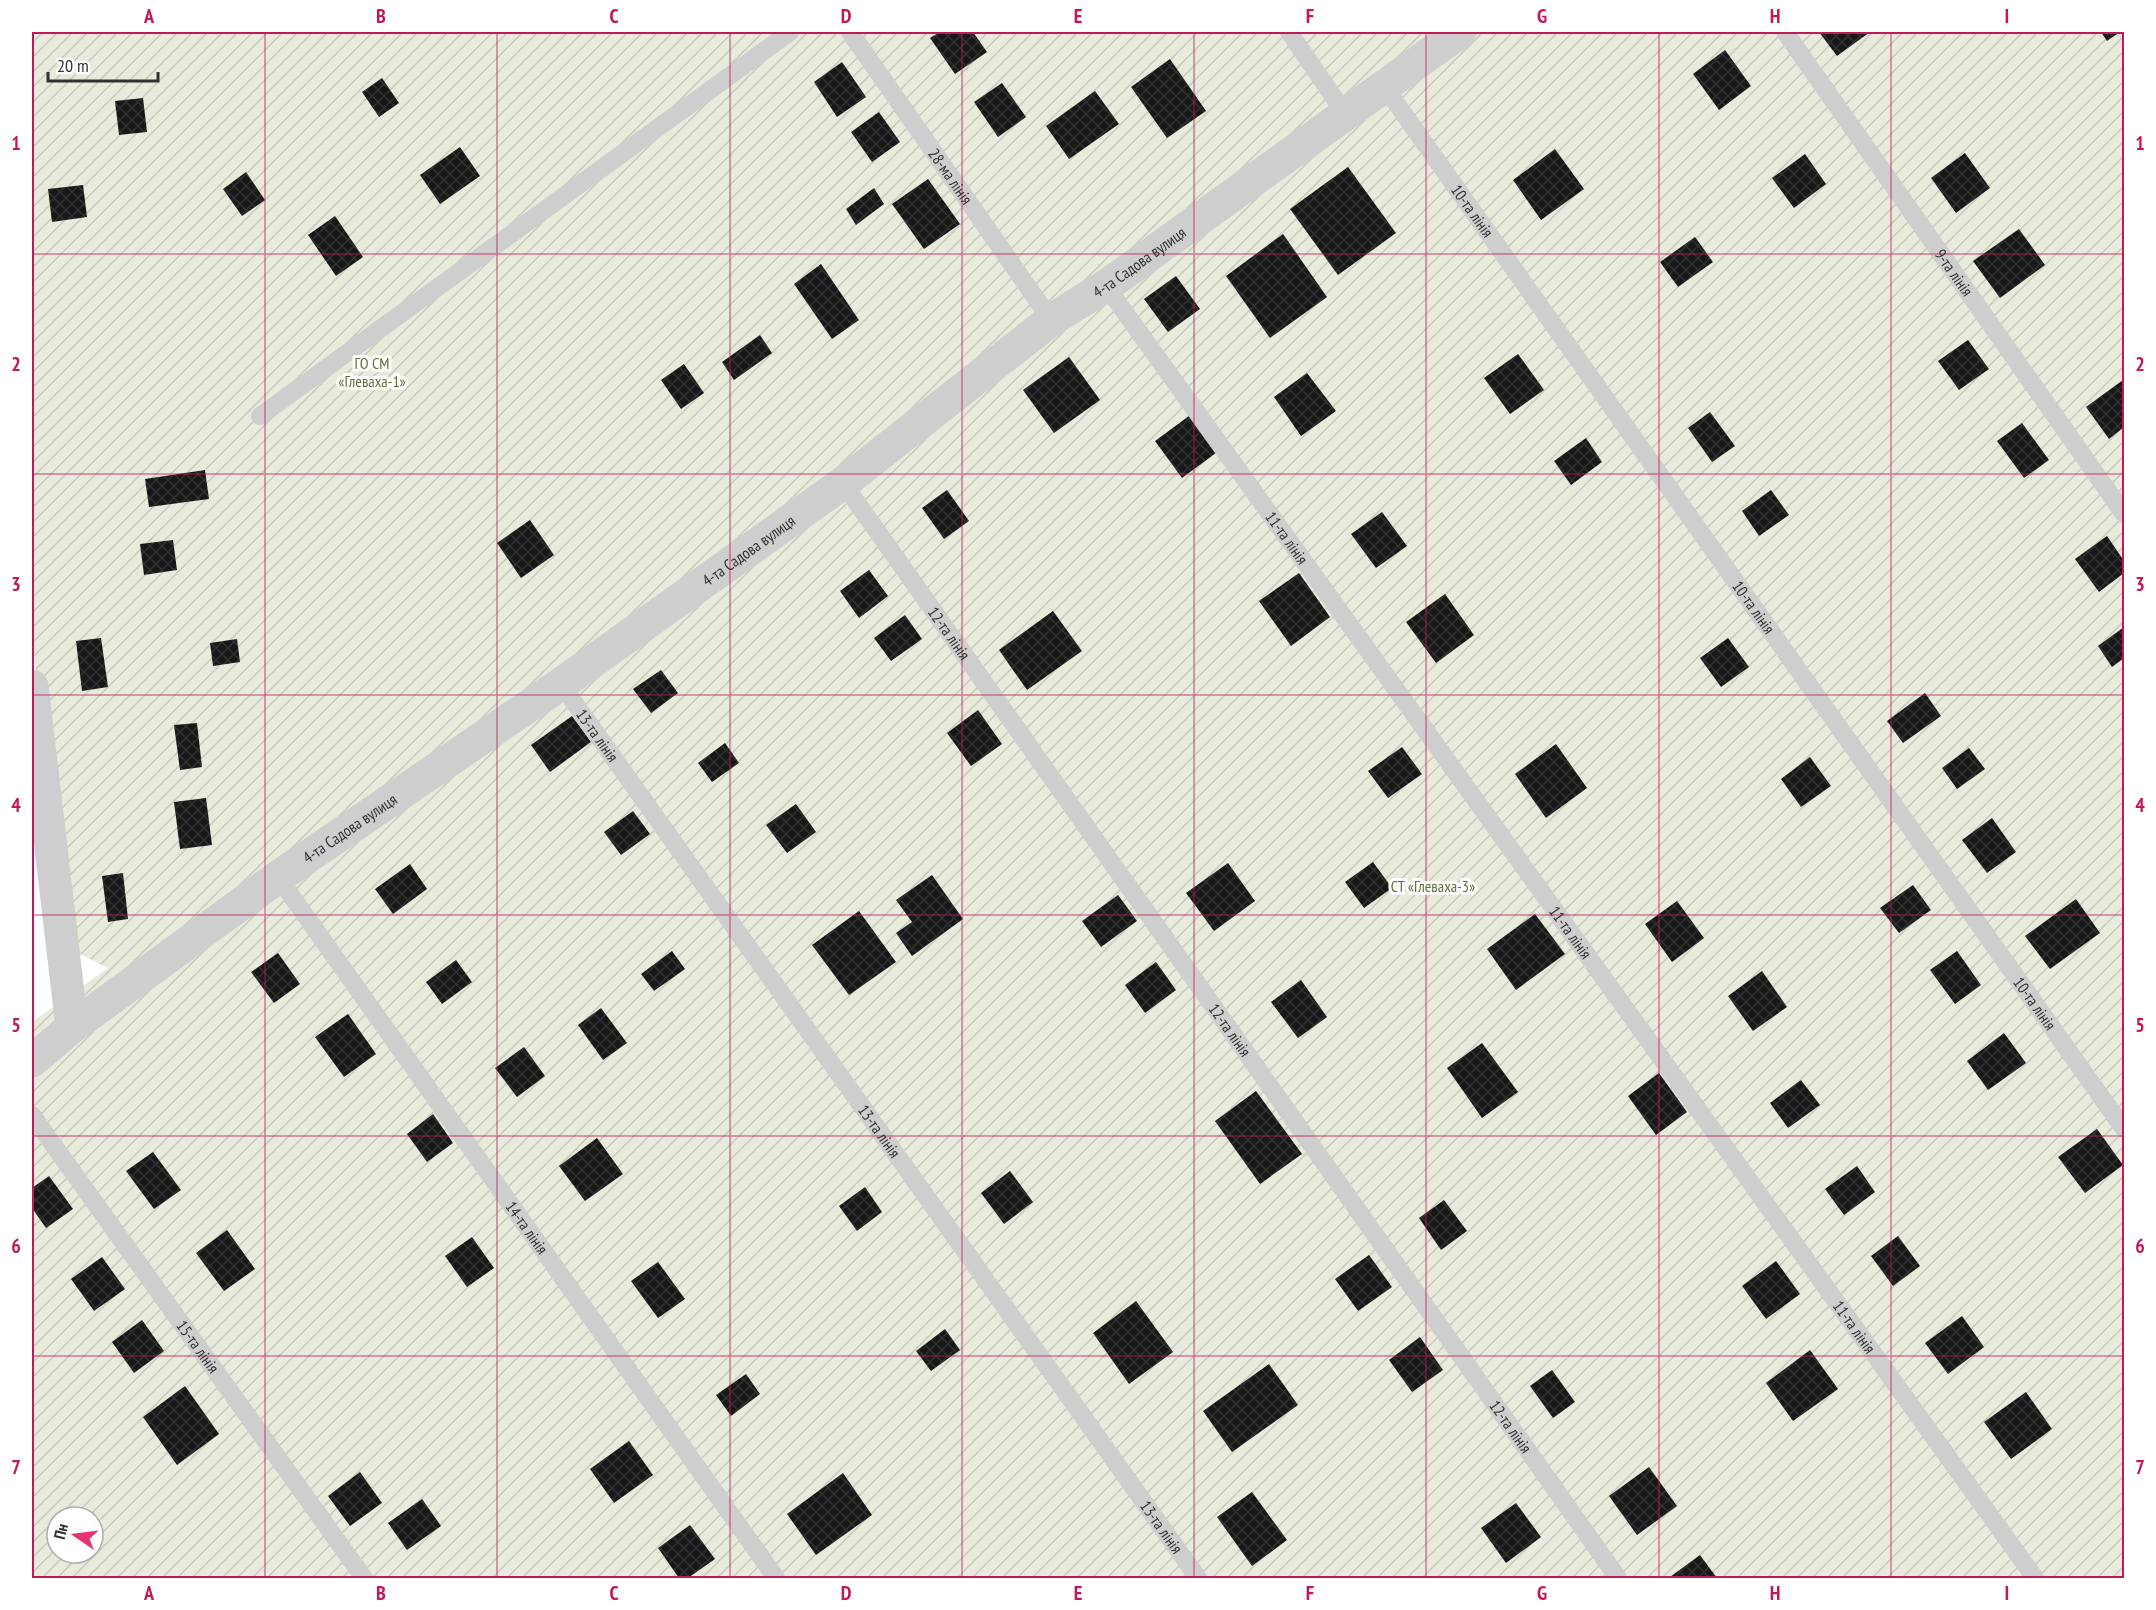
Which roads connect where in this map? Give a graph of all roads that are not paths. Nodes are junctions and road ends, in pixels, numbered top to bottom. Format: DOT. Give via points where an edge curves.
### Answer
graph roads {
  1 [pos="790,32"];
  2 [pos="850,32"];
  3 [pos="1289,32"];
  4 [pos="1460,32"];
  5 [pos="1785,32"];
  6 [pos="1384,86"];
  7 [pos="1346,115"];
  8 [pos="1106,286"];
  9 [pos="1051,320"];
  10 [pos="260,416"];
  11 [pos="843,483"];
  12 [pos="2124,514"];
  13 [pos="561,684"];
  14 [pos="32,686"];
  15 [pos="278,877"];
  16 [pos="72,1027"];
  17 [pos="32,1060"];
  18 [pos="32,1115"];
  19 [pos="2124,1129"];
  20 [pos="364,1578"];
  21 [pos="776,1578"];
  22 [pos="1198,1578"];
  23 [pos="1618,1578"];
  24 [pos="2035,1578"];
  1 -- 10 [label="lane"];
  2 -- 9 [label="lane, 28-ма лінія"];
  3 -- 7 [label="lane"];
  4 -- 6 [label="street, 4-та Садова вулиця"];
  5 -- 12 [label="lane, 9-та лінія"];
  6 -- 7 [label="street, 4-та Садова вулиця"];
  6 -- 19 [label="lane, 10-та лінія"];
  7 -- 8 [label="street, 4-та Садова вулиця"];
  8 -- 9 [label="street, 4-та Садова вулиця"];
  8 -- 24 [label="lane, 11-та лінія"];
  9 -- 11 [label="street, 4-та Садова вулиця"];
  11 -- 13 [label="street, 4-та Садова вулиця"];
  11 -- 23 [label="lane, 12-та лінія"];
  13 -- 15 [label="street, 4-та Садова вулиця"];
  13 -- 22 [label="lane, 13-та лінія"];
  14 -- 16 [label="street"];
  15 -- 16 [label="street, 4-та Садова вулиця"];
  15 -- 21 [label="lane, 14-та лінія"];
  16 -- 17 [label="street, 4-та Садова вулиця"];
  18 -- 20 [label="lane, 15-та лінія"];
}
